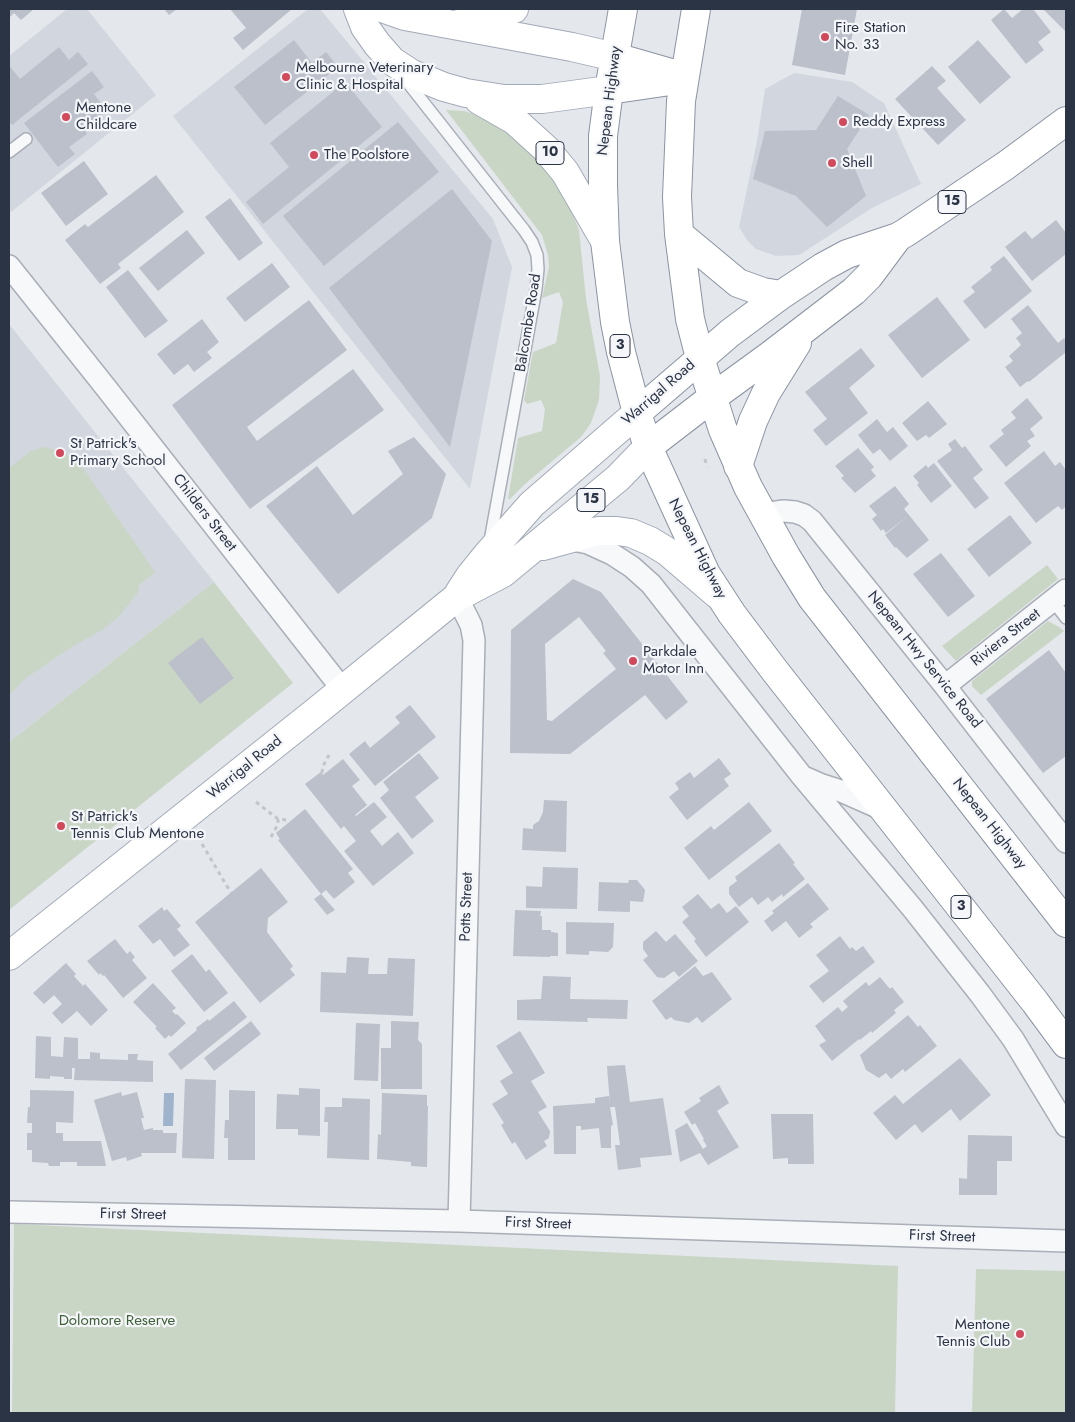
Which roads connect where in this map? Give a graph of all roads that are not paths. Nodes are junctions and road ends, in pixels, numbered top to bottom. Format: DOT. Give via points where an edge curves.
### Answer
graph roads {
  1 [pos="358,9"];
  2 [pos="385,9"];
  3 [pos="514,9"];
  4 [pos="623,9"];
  5 [pos="696,9"];
  6 [pos="452,25"];
  7 [pos="382,50"];
  8 [pos="615,57"];
  9 [pos="684,78"];
  10 [pos="609,90"];
  11 [pos="466,94"];
  12 [pos="1066,121"];
  13 [pos="26,139"];
  14 [pos="9,152"];
  15 [pos="679,234"];
  16 [pos="898,237"];
  17 [pos="605,241"];
  18 [pos="9,266"];
  19 [pos="781,295"];
  20 [pos="809,325"];
  21 [pos="700,358"];
  22 [pos="713,396"];
  23 [pos="637,413"];
  24 [pos="648,447"];
  25 [pos="738,466"];
  26 [pos="762,514"];
  27 [pos="566,539"];
  28 [pos="532,550"];
  29 [pos="487,555"];
  30 [pos="1060,595"];
  31 [pos="720,596"];
  32 [pos="457,597"];
  33 [pos="1066,618"];
  34 [pos="945,686"];
  35 [pos="343,690"];
  36 [pos="800,775"];
  37 [pos="886,811"];
  38 [pos="1066,842"];
  39 [pos="1066,923"];
  40 [pos="9,956"];
  41 [pos="1066,1044"];
  42 [pos="1066,1126"];
  43 [pos="9,1212"];
  44 [pos="459,1221"];
  45 [pos="1066,1241"];
  1 -- 7 [label="main road, Balcombe Road / 10" via="365,27"];
  2 -- 6 [label="main road"];
  3 -- 6 [label="main road"];
  4 -- 8 [label="main road, Nepean Highway / 3"];
  5 -- 9 [label="main road, Nepean Highway"];
  6 -- 8 [label="main road"];
  7 -- 11 [label="main road, Balcombe Road / 10" via="412,74"];
  7 -- 29 [label="lane, Balcombe Road" via="524,230 537,255 536,289"];
  8 -- 9 [label="main road"];
  8 -- 10 [label="main road, Nepean Highway / 3"];
  9 -- 10 [label="main road, 10"];
  9 -- 15 [label="main road, Nepean Highway" via="678,162"];
  10 -- 11 [label="main road, Balcombe Road / 10" via="525,100"];
  10 -- 17 [label="main road, Nepean Highway / 3" via="603,144"];
  11 -- 17 [label="main road, 10" via="514,120 546,149 564,172"];
  12 -- 16 [label="main road, Warrigal Road / 15" via="998,172"];
  13 -- 14 [label="lane"];
  15 -- 19 [label="main road" via="738,283"];
  15 -- 21 [label="main road, Nepean Highway" via="690,318"];
  16 -- 19 [label="main road, Warrigal Road / 15" via="847,254"];
  16 -- 20 [label="main road, Warrigal Road / 15" via="854,291"];
  17 -- 23 [label="main road, Nepean Highway / 3" via="614,322"];
  18 -- 35 [label="street, Childers Street"];
  19 -- 21 [label="main road, Warrigal Road / 15"];
  20 -- 22 [label="main road, Warrigal Road / 15"];
  20 -- 25 [label="main road" via="766,392"];
  21 -- 22 [label="main road, Nepean Highway"];
  21 -- 23 [label="main road, Warrigal Road / 15"];
  22 -- 24 [label="main road, Warrigal Road / 15"];
  22 -- 25 [label="main road, Nepean Highway"];
  23 -- 24 [label="main road, Nepean Highway / 3"];
  23 -- 29 [label="main road, Warrigal Road / 15" via="532,504"];
  24 -- 28 [label="main road, Warrigal Road / 15" via="618,478"];
  24 -- 31 [label="main road, Nepean Highway / 3" via="706,574"];
  25 -- 26 [label="main road, Nepean Highway"];
  26 -- 34 [label="street, Nepean Hwy Service Road" via="795,512 812,521"];
  26 -- 39 [label="main road, Nepean Highway" via="812,598"];
  27 -- 28 [label="main road"];
  27 -- 31 [label="main road" via="604,531 638,536 668,552"];
  27 -- 36 [label="street" via="612,554 646,578"];
  28 -- 32 [label="main road, Warrigal Road / 15" via="503,572"];
  29 -- 32 [label="main road, Warrigal Road / 15"];
  30 -- 33 [label="lane"];
  30 -- 34 [label="street, Riviera Street"];
  31 -- 37 [label="main road, Nepean Highway / 3" via="745,633"];
  32 -- 35 [label="main road, Warrigal Road / 15"];
  32 -- 44 [label="street, Potts Street" via="474,635"];
  34 -- 38 [label="street, Nepean Hwy Service Road"];
  35 -- 40 [label="main road, Warrigal Road / 15"];
  36 -- 37 [label="street"];
  36 -- 42 [label="street" via="980,994 1013,1039"];
  37 -- 41 [label="main road, Nepean Highway / 3"];
  43 -- 44 [label="street, First Street"];
  44 -- 45 [label="street, First Street"];
}
